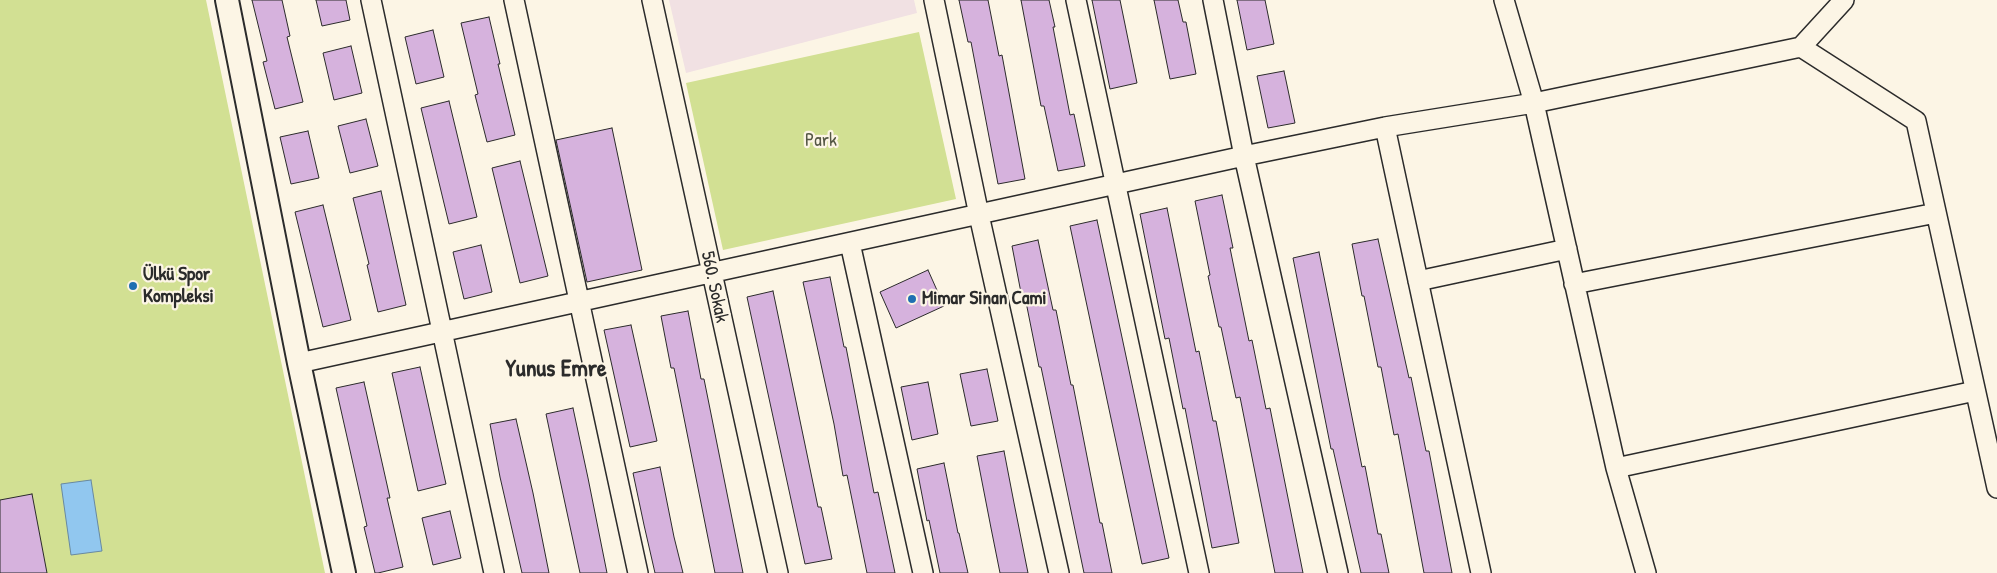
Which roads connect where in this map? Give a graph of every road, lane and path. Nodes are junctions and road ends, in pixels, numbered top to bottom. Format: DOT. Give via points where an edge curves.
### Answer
graph roads {
  1 [pos="227,0"];
  2 [pos="371,0"];
  3 [pos="514,0"];
  4 [pos="652,0"];
  5 [pos="934,0"];
  6 [pos="1076,0"];
  7 [pos="1213,0"];
  8 [pos="1504,0"];
  9 [pos="1844,0"];
  10 [pos="1801,47"];
  11 [pos="1534,103"];
  12 [pos="1385,127"];
  13 [pos="1244,156"];
  14 [pos="1116,184"];
  15 [pos="1936,213"];
  16 [pos="979,215"];
  17 [pos="850,243"];
  18 [pos="1567,249"];
  19 [pos="712,273"];
  20 [pos="1418,281"];
  21 [pos="1574,284"];
  22 [pos="580,302"];
  23 [pos="442,332"];
  24 [pos="299,362"];
  25 [pos="1976,391"];
  26 [pos="1616,468"];
  27 [pos="1997,488"];
  28 [pos="344,573"];
  29 [pos="494,573"];
  30 [pos="638,573"];
  31 [pos="778,573"];
  32 [pos="923,573"];
  33 [pos="1059,573"];
  34 [pos="1199,573"];
  35 [pos="1338,573"];
  36 [pos="1480,573"];
  37 [pos="1646,573"];
  1 -- 24 [label="street"];
  2 -- 23 [label="street"];
  3 -- 22 [label="street"];
  4 -- 19 [label="street, 560. Sokak"];
  5 -- 16 [label="street"];
  6 -- 14 [label="street"];
  7 -- 13 [label="street"];
  8 -- 11 [label="street"];
  9 -- 10 [label="street"];
  10 -- 11 [label="street"];
  10 -- 15 [label="street" via="1916,121"];
  11 -- 12 [label="street"];
  11 -- 18 [label="street"];
  12 -- 13 [label="street"];
  12 -- 20 [label="street"];
  13 -- 14 [label="street"];
  13 -- 35 [label="street"];
  14 -- 16 [label="street"];
  14 -- 34 [label="street"];
  15 -- 21 [label="street"];
  15 -- 25 [label="street"];
  16 -- 17 [label="street"];
  16 -- 33 [label="street"];
  17 -- 19 [label="street"];
  17 -- 32 [label="street"];
  18 -- 20 [label="street"];
  18 -- 21 [label="street"];
  19 -- 22 [label="street"];
  19 -- 31 [label="street, 560. Sokak"];
  20 -- 36 [label="street"];
  21 -- 26 [label="street"];
  22 -- 23 [label="street"];
  22 -- 30 [label="street"];
  23 -- 24 [label="street"];
  23 -- 29 [label="street"];
  24 -- 28 [label="street"];
  25 -- 26 [label="street"];
  25 -- 27 [label="street"];
  26 -- 37 [label="street"];
}
